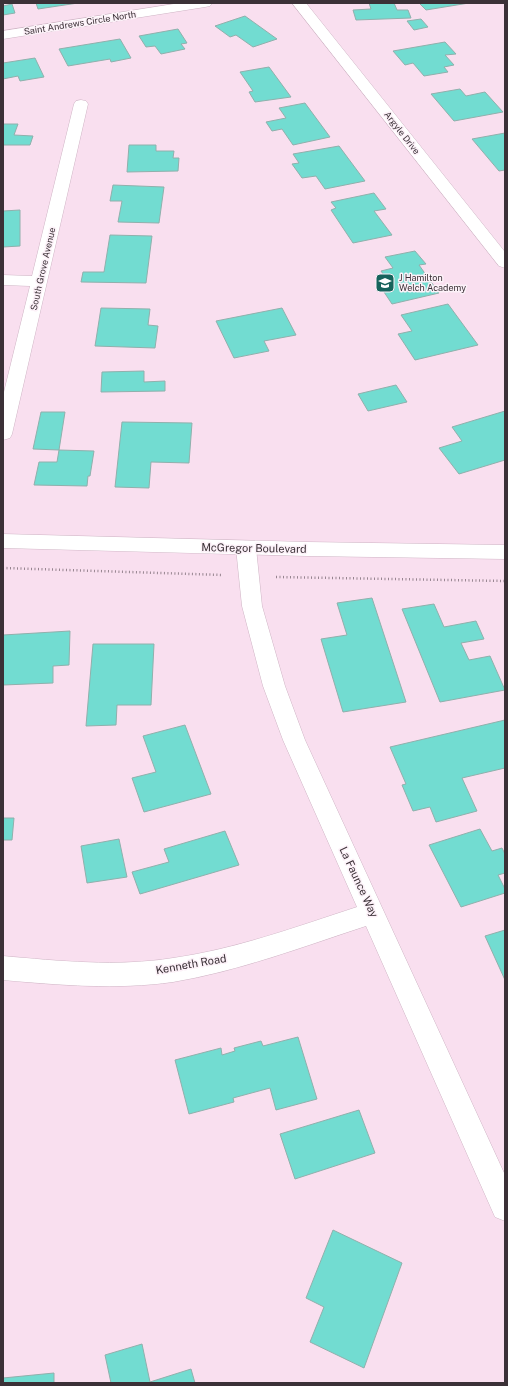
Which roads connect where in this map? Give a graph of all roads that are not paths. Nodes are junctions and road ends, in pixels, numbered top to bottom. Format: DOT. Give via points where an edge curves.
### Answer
graph roads {
  1 [pos="204,3"];
  2 [pos="298,3"];
  3 [pos="3,35"];
  4 [pos="81,104"];
  5 [pos="505,263"];
  6 [pos="3,280"];
  7 [pos="40,281"];
  8 [pos="3,434"];
  9 [pos="3,541"];
  10 [pos="246,548"];
  11 [pos="505,552"];
  12 [pos="373,913"];
  13 [pos="3,968"];
  14 [pos="505,1207"];
  1 -- 3 [label="street, Saint Andrews Circle North"];
  2 -- 5 [label="street, Argyle Drive"];
  4 -- 7 [label="street, South Grove Avenue"];
  6 -- 7 [label="street"];
  7 -- 8 [label="street, South Grove Avenue"];
  9 -- 10 [label="street, McGregor Boulevard"];
  10 -- 11 [label="street, McGregor Boulevard"];
  10 -- 12 [label="street, La Faunce Way" via="252,606 274,686 294,740"];
  12 -- 13 [label="street, Kenneth Road" via="255,951 172,970 90,975"];
  12 -- 14 [label="street, La Faunce Way"];
}
